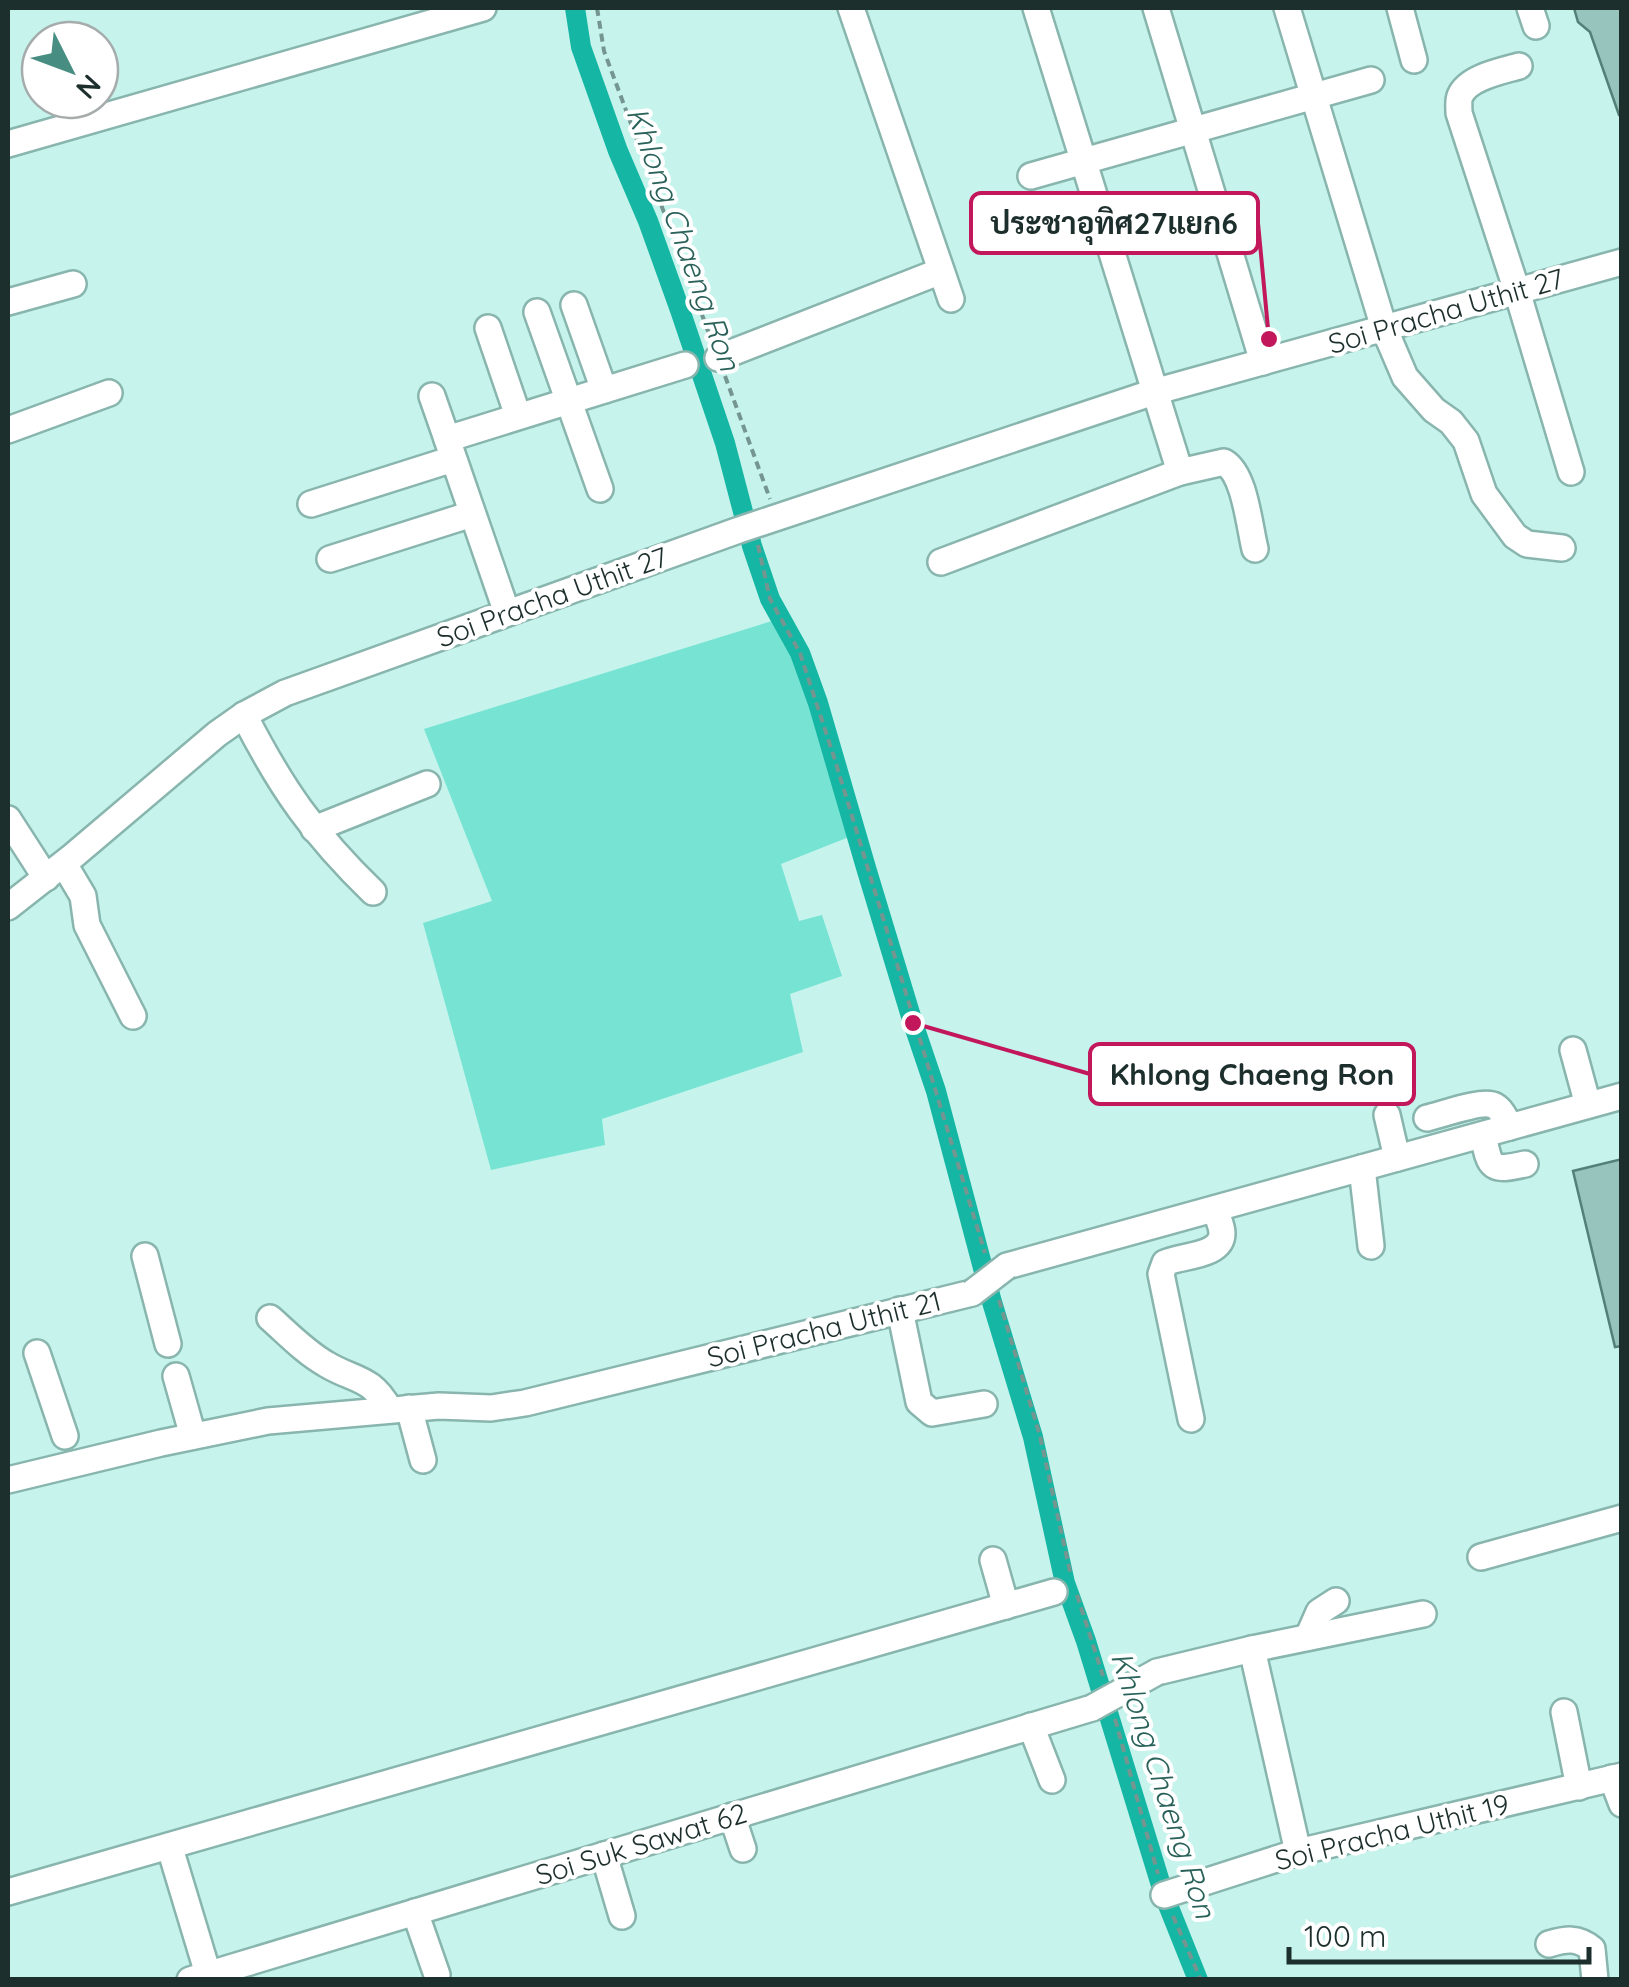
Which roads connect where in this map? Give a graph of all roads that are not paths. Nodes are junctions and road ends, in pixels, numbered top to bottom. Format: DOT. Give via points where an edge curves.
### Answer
graph roads {
  1 [pos="484,8"];
  2 [pos="850,8"];
  3 [pos="1036,8"];
  4 [pos="1156,8"];
  5 [pos="1287,8"];
  6 [pos="1400,8"];
  7 [pos="1414,60"];
  8 [pos="1519,66"];
  9 [pos="1372,80"];
  10 [pos="1314,96"];
  11 [pos="1193,130"];
  12 [pos="8,144"];
  13 [pos="1082,161"];
  14 [pos="1030,176"];
  15 [pos="1622,262"];
  16 [pos="941,270"];
  17 [pos="73,284"];
  18 [pos="1517,291"];
  19 [pos="951,299"];
  20 [pos="8,302"];
  21 [pos="574,304"];
  22 [pos="537,312"];
  23 [pos="488,328"];
  24 [pos="1384,328"];
  25 [pos="718,358"];
  26 [pos="1263,362"];
  27 [pos="685,365"];
  28 [pos="604,390"];
  29 [pos="1154,392"];
  30 [pos="110,394"];
  31 [pos="432,396"];
  32 [pos="570,400"];
  33 [pos="518,416"];
  34 [pos="8,430"];
  35 [pos="450,449"];
  36 [pos="1180,472"];
  37 [pos="1571,472"];
  38 [pos="600,490"];
  39 [pos="311,504"];
  40 [pos="472,514"];
  41 [pos="1562,548"];
  42 [pos="1255,549"];
  43 [pos="330,559"];
  44 [pos="941,562"];
  45 [pos="507,614"];
  46 [pos="244,715"];
  47 [pos="427,784"];
  48 [pos="8,819"];
  49 [pos="314,830"];
  50 [pos="55,871"];
  51 [pos="372,892"];
  52 [pos="8,907"];
  53 [pos="133,1016"];
  54 [pos="1573,1050"];
  55 [pos="1622,1096"];
  56 [pos="1588,1105"];
  57 [pos="1388,1115"];
  58 [pos="1426,1118"];
  59 [pos="1510,1127"];
  60 [pos="1483,1134"];
  61 [pos="1397,1158"];
  62 [pos="1525,1164"];
  63 [pos="1362,1168"];
  64 [pos="1215,1208"];
  65 [pos="1371,1246"];
  66 [pos="145,1256"];
  67 [pos="900,1310"];
  68 [pos="270,1318"];
  69 [pos="168,1344"];
  70 [pos="37,1353"];
  71 [pos="176,1376"];
  72 [pos="984,1404"];
  73 [pos="399,1409"];
  74 [pos="1191,1419"];
  75 [pos="192,1436"];
  76 [pos="70,1450"];
  77 [pos="423,1460"];
  78 [pos="8,1480"];
  79 [pos="1622,1518"];
  80 [pos="1481,1556"];
  81 [pos="993,1560"];
  82 [pos="1054,1592"];
  83 [pos="1336,1601"];
  84 [pos="1006,1606"];
  85 [pos="1423,1614"];
  86 [pos="1308,1637"];
  87 [pos="1252,1649"];
  88 [pos="1564,1712"];
  89 [pos="1030,1726"];
  90 [pos="1617,1777"];
  91 [pos="1052,1780"];
  92 [pos="1579,1787"];
  93 [pos="1622,1804"];
  94 [pos="732,1816"];
  95 [pos="743,1849"];
  96 [pos="1298,1852"];
  97 [pos="604,1855"];
  98 [pos="173,1858"];
  99 [pos="8,1892"];
  100 [pos="1164,1895"];
  101 [pos="415,1912"];
  102 [pos="622,1916"];
  103 [pos="1549,1944"];
  104 [pos="437,1975"];
  105 [pos="199,1977"];
  106 [pos="1596,1980"];
  1 -- 12 [label="street"];
  2 -- 16 [label="street"];
  3 -- 13 [label="street"];
  4 -- 11 [label="street"];
  5 -- 10 [label="street"];
  6 -- 7 [label="street"];
  8 -- 18 [label="street" via="1469,85 1459,112"];
  9 -- 10 [label="street"];
  10 -- 11 [label="street"];
  10 -- 24 [label="street"];
  11 -- 13 [label="street"];
  11 -- 26 [label="street"];
  13 -- 14 [label="street"];
  13 -- 29 [label="street"];
  15 -- 18 [label="street, Soi Pracha Uthit 27"];
  16 -- 19 [label="street"];
  16 -- 25 [label="street"];
  17 -- 20 [label="street"];
  18 -- 24 [label="street, Soi Pracha Uthit 27"];
  18 -- 37 [label="street"];
  21 -- 28 [label="street"];
  22 -- 32 [label="street"];
  23 -- 33 [label="street"];
  24 -- 26 [label="street, Soi Pracha Uthit 27"];
  24 -- 41 [label="street" via="1404,377 1466,441 1500,519 1528,544"];
  26 -- 29 [label="street, Soi Pracha Uthit 27"];
  27 -- 28 [label="street"];
  28 -- 32 [label="street"];
  29 -- 36 [label="street"];
  29 -- 45 [label="street, Soi Pracha Uthit 27"];
  30 -- 34 [label="street"];
  31 -- 35 [label="street"];
  32 -- 33 [label="street"];
  32 -- 38 [label="street"];
  33 -- 35 [label="street"];
  35 -- 39 [label="street"];
  35 -- 40 [label="street"];
  36 -- 42 [label="street" via="1224,462 1232,467"];
  36 -- 44 [label="street"];
  40 -- 43 [label="street"];
  40 -- 45 [label="street"];
  45 -- 46 [label="street, Soi Pracha Uthit 27" via="284,693"];
  46 -- 49 [label="street"];
  46 -- 50 [label="street, Soi Pracha Uthit 27"];
  47 -- 49 [label="street"];
  48 -- 50 [label="street"];
  49 -- 51 [label="street"];
  50 -- 52 [label="street, Soi Pracha Uthit 27"];
  50 -- 53 [label="street" via="83,896 86,925"];
  54 -- 56 [label="street"];
  55 -- 56 [label="street, Soi Pracha Uthit 21"];
  56 -- 59 [label="street, Soi Pracha Uthit 21"];
  57 -- 61 [label="street"];
  58 -- 59 [label="street" via="1494,1105"];
  59 -- 60 [label="street, Soi Pracha Uthit 21"];
  60 -- 61 [label="street, Soi Pracha Uthit 21"];
  60 -- 62 [label="street" via="1494,1167"];
  61 -- 63 [label="street, Soi Pracha Uthit 21"];
  63 -- 64 [label="street, Soi Pracha Uthit 21"];
  63 -- 65 [label="street"];
  64 -- 67 [label="street, Soi Pracha Uthit 21, bridge" via="997,1263 972,1293"];
  64 -- 74 [label="street" via="1218,1244 1174,1258 1162,1274"];
  66 -- 69 [label="street"];
  67 -- 72 [label="street" via="924,1408 932,1413"];
  67 -- 73 [label="street, Soi Pracha Uthit 21" via="525,1403"];
  68 -- 73 [label="street" via="308,1352"];
  70 -- 76 [label="street"];
  71 -- 75 [label="street"];
  73 -- 75 [label="street, Soi Pracha Uthit 21" via="268,1421"];
  73 -- 77 [label="street"];
  75 -- 76 [label="street, Soi Pracha Uthit 21"];
  76 -- 78 [label="street, Soi Pracha Uthit 21"];
  79 -- 80 [label="street"];
  81 -- 84 [label="street"];
  82 -- 84 [label="street"];
  83 -- 86 [label="street" via="1318,1612"];
  84 -- 99 [label="street"];
  85 -- 86 [label="street, Soi Suk Sawat 62"];
  86 -- 87 [label="street, Soi Suk Sawat 62"];
  87 -- 89 [label="street, Soi Suk Sawat 62, bridge" via="1157,1672 1102,1710"];
  87 -- 96 [label="street"];
  88 -- 92 [label="street"];
  89 -- 91 [label="street"];
  89 -- 94 [label="street, Soi Suk Sawat 62"];
  90 -- 92 [label="street, Soi Pracha Uthit 19"];
  90 -- 93 [label="street"];
  92 -- 96 [label="street, Soi Pracha Uthit 19"];
  94 -- 95 [label="street"];
  94 -- 97 [label="street, Soi Suk Sawat 62"];
  96 -- 100 [label="street, Soi Pracha Uthit 19"];
  97 -- 101 [label="street, Soi Suk Sawat 62"];
  97 -- 102 [label="street"];
  98 -- 105 [label="street"];
  101 -- 104 [label="street"];
  101 -- 105 [label="street, Soi Suk Sawat 62"];
  103 -- 106 [label="street" via="1585,1943"];
}
